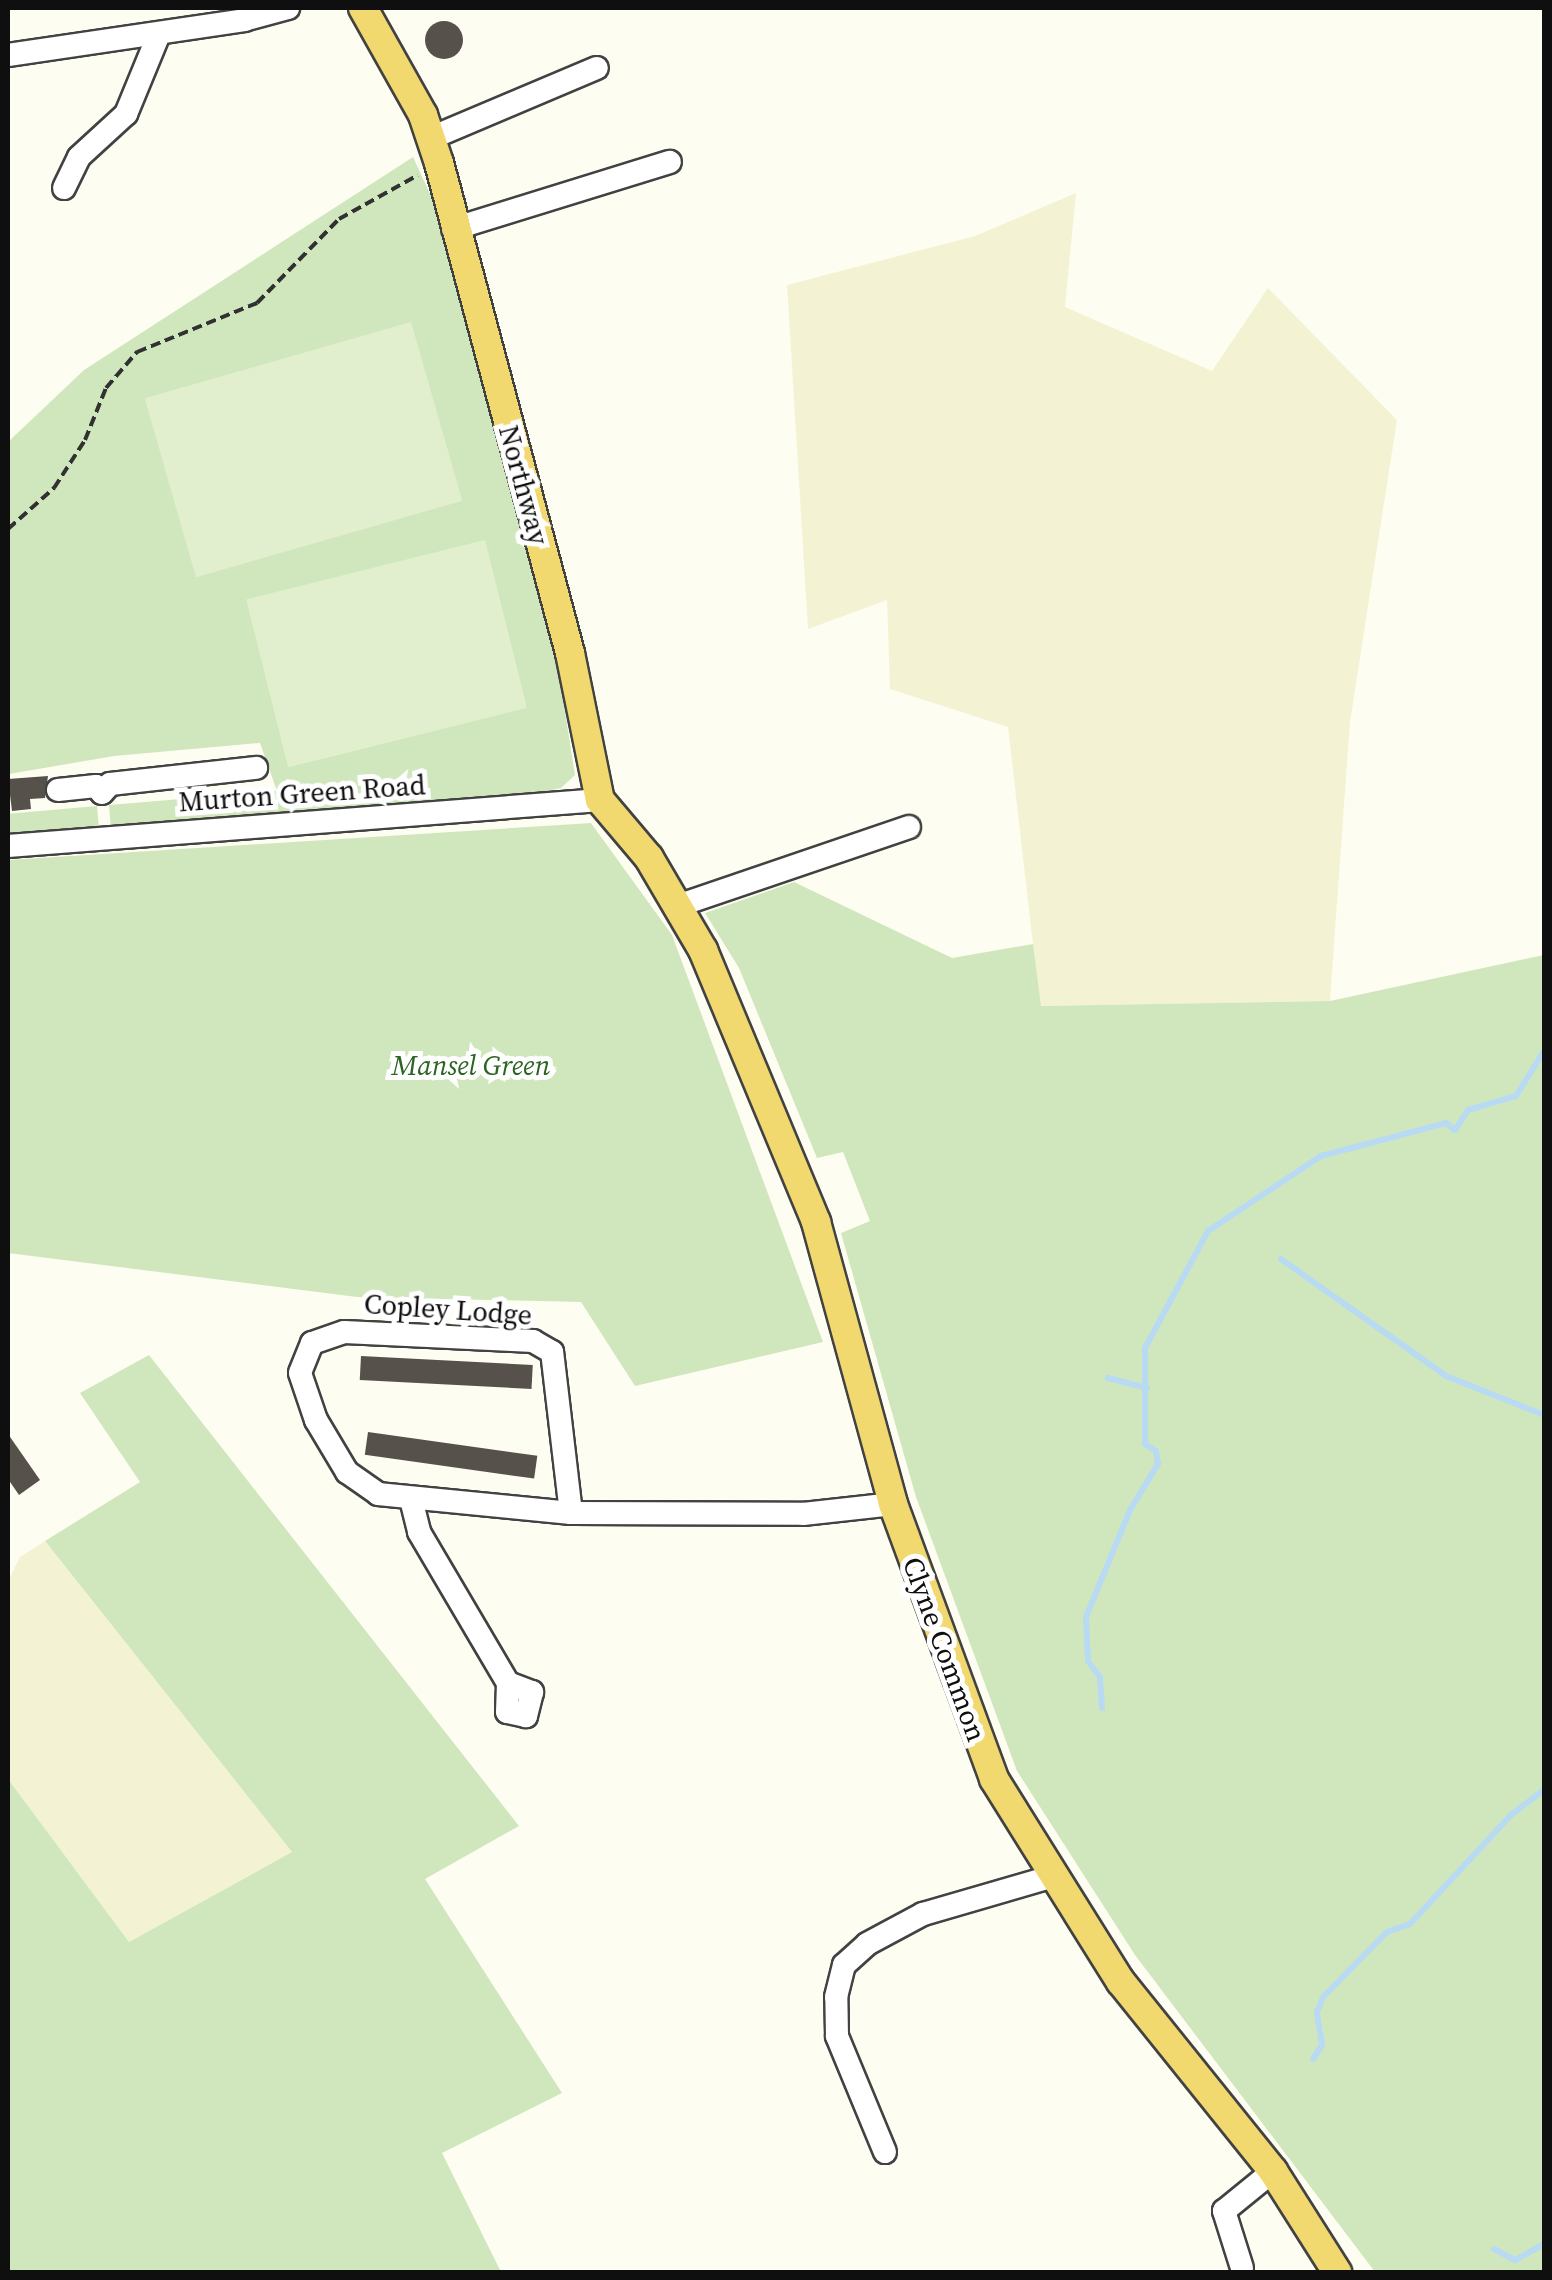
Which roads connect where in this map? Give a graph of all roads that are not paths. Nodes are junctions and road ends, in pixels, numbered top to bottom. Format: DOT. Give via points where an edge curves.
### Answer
graph roads {
  1 [pos="288,8"];
  2 [pos="362,8"];
  3 [pos="159,34"];
  4 [pos="8,56"];
  5 [pos="597,68"];
  6 [pos="435,150"];
  7 [pos="670,162"];
  8 [pos="64,188"];
  9 [pos="454,229"];
  10 [pos="256,768"];
  11 [pos="58,790"];
  12 [pos="102,793"];
  13 [pos="600,800"];
  14 [pos="909,827"];
  15 [pos="105,838"];
  16 [pos="8,846"];
  17 [pos="677,906"];
  18 [pos="703,950"];
  19 [pos="411,1499"];
  20 [pos="893,1504"];
  21 [pos="571,1513"];
  22 [pos="508,1683"];
  23 [pos="1054,1876"];
  24 [pos="885,2152"];
  25 [pos="1274,2171"];
  26 [pos="1242,2268"];
  27 [pos="1337,2272"];
  1 -- 3 [label="street"];
  2 -- 6 [label="main road, Northway"];
  3 -- 4 [label="street"];
  3 -- 8 [label="street" via="126,114 79,156"];
  5 -- 6 [label="street"];
  6 -- 9 [label="main road, Northway"];
  7 -- 9 [label="street"];
  9 -- 13 [label="main road, Northway" via="570,653"];
  10 -- 12 [label="street" via="110,784"];
  11 -- 12 [label="street" via="96,786"];
  12 -- 15 [label="street"];
  13 -- 15 [label="street, Murton Green Road"];
  13 -- 17 [label="main road, Northway" via="649,858"];
  14 -- 17 [label="street"];
  15 -- 16 [label="street, Murton Green Road"];
  17 -- 18 [label="main road, Northway"];
  18 -- 20 [label="main road, Clyne Common" via="816,1222"];
  19 -- 21 [label="street, Copley Lodge"];
  19 -- 21 [label="street, Copley Lodge" via="378,1494 347,1472 316,1420 300,1374 312,1343 344,1332 533,1341 552,1352"];
  19 -- 22 [label="street" via="418,1532"];
  20 -- 21 [label="street, Copley Lodge" via="803,1514"];
  20 -- 23 [label="main road, Clyne Common" via="994,1779"];
  23 -- 24 [label="street" via="923,1914 867,1944 844,1965 836,2036"];
  23 -- 25 [label="main road, Clyne Common" via="1121,1982"];
  25 -- 26 [label="street" via="1224,2211"];
  25 -- 27 [label="main road, Clyne Common"];
}
